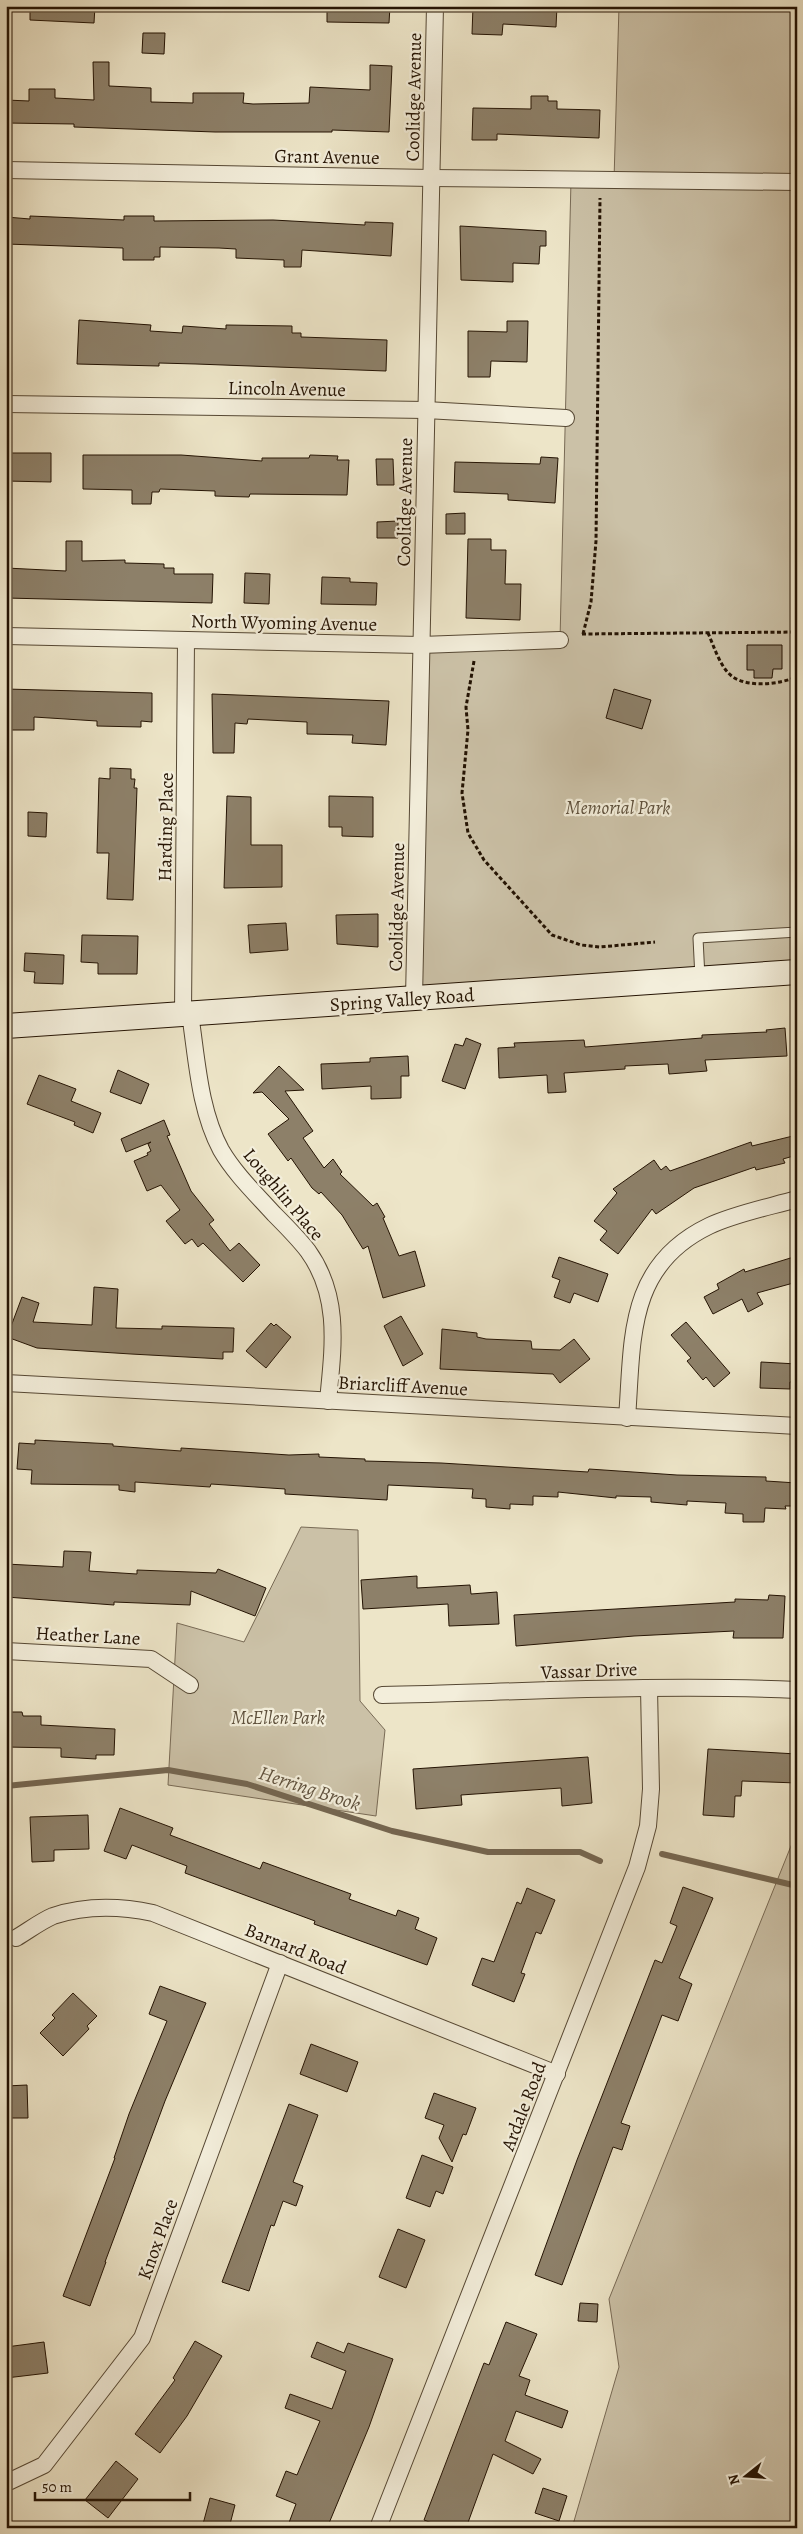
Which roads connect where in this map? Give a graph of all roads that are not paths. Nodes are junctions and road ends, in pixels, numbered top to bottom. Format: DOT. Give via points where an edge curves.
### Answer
graph roads {
  1 [pos="435,6"];
  2 [pos="6,170"];
  3 [pos="431,178"];
  4 [pos="797,182"];
  5 [pos="6,404"];
  6 [pos="426,410"];
  7 [pos="566,418"];
  8 [pos="6,636"];
  9 [pos="186,640"];
  10 [pos="560,640"];
  11 [pos="421,645"];
  12 [pos="797,932"];
  13 [pos="797,972"];
  14 [pos="700,978"];
  15 [pos="414,998"];
  16 [pos="186,1014"];
  17 [pos="6,1026"];
  18 [pos="797,1199"];
  19 [pos="6,1383"];
  20 [pos="328,1401"];
  21 [pos="627,1418"];
  22 [pos="797,1426"];
  23 [pos="6,1651"];
  24 [pos="190,1685"];
  25 [pos="649,1688"];
  26 [pos="797,1690"];
  27 [pos="382,1696"];
  28 [pos="16,1938"];
  29 [pos="280,1963"];
  30 [pos="557,2074"];
  31 [pos="6,2483"];
  32 [pos="378,2528"];
  1 -- 3 [label="street, Coolidge Avenue"];
  2 -- 3 [label="street, Grant Avenue"];
  3 -- 4 [label="street, Grant Avenue"];
  3 -- 6 [label="street, Coolidge Avenue"];
  5 -- 6 [label="street, Lincoln Avenue"];
  6 -- 7 [label="street, Lincoln Avenue"];
  6 -- 11 [label="street, Coolidge Avenue"];
  8 -- 9 [label="street, North Wyoming Avenue"];
  9 -- 11 [label="street, North Wyoming Avenue"];
  9 -- 16 [label="street, Harding Place"];
  10 -- 11 [label="street, North Wyoming Avenue"];
  11 -- 15 [label="street, Coolidge Avenue"];
  12 -- 14 [label="lane" via="698,938"];
  13 -- 14 [label="street, Spring Valley Road"];
  14 -- 15 [label="street, Spring Valley Road"];
  15 -- 16 [label="street, Spring Valley Road"];
  16 -- 17 [label="street, Spring Valley Road"];
  16 -- 20 [label="street, Loughlin Place" via="206,1117 222,1150 242,1179 304,1246 323,1278 332,1305 334,1331"];
  18 -- 21 [label="street" via="710,1225 668,1255 641,1298 634,1324"];
  19 -- 20 [label="street, Briarcliff Avenue"];
  20 -- 21 [label="street, Briarcliff Avenue"];
  21 -- 22 [label="street, Briarcliff Avenue"];
  23 -- 24 [label="street, Heather Lane" via="151,1659"];
  25 -- 26 [label="street, Vassar Drive"];
  25 -- 27 [label="street, Vassar Drive"];
  25 -- 30 [label="street, Ardale Road" via="652,1789 648,1826 637,1867"];
  28 -- 29 [label="street, Barnard Road" via="52,1917 88,1909 125,1908 153,1913"];
  29 -- 30 [label="street, Barnard Road"];
  29 -- 31 [label="street, Knox Place" via="142,2338 44,2465"];
  30 -- 32 [label="street, Ardale Road"];
}
